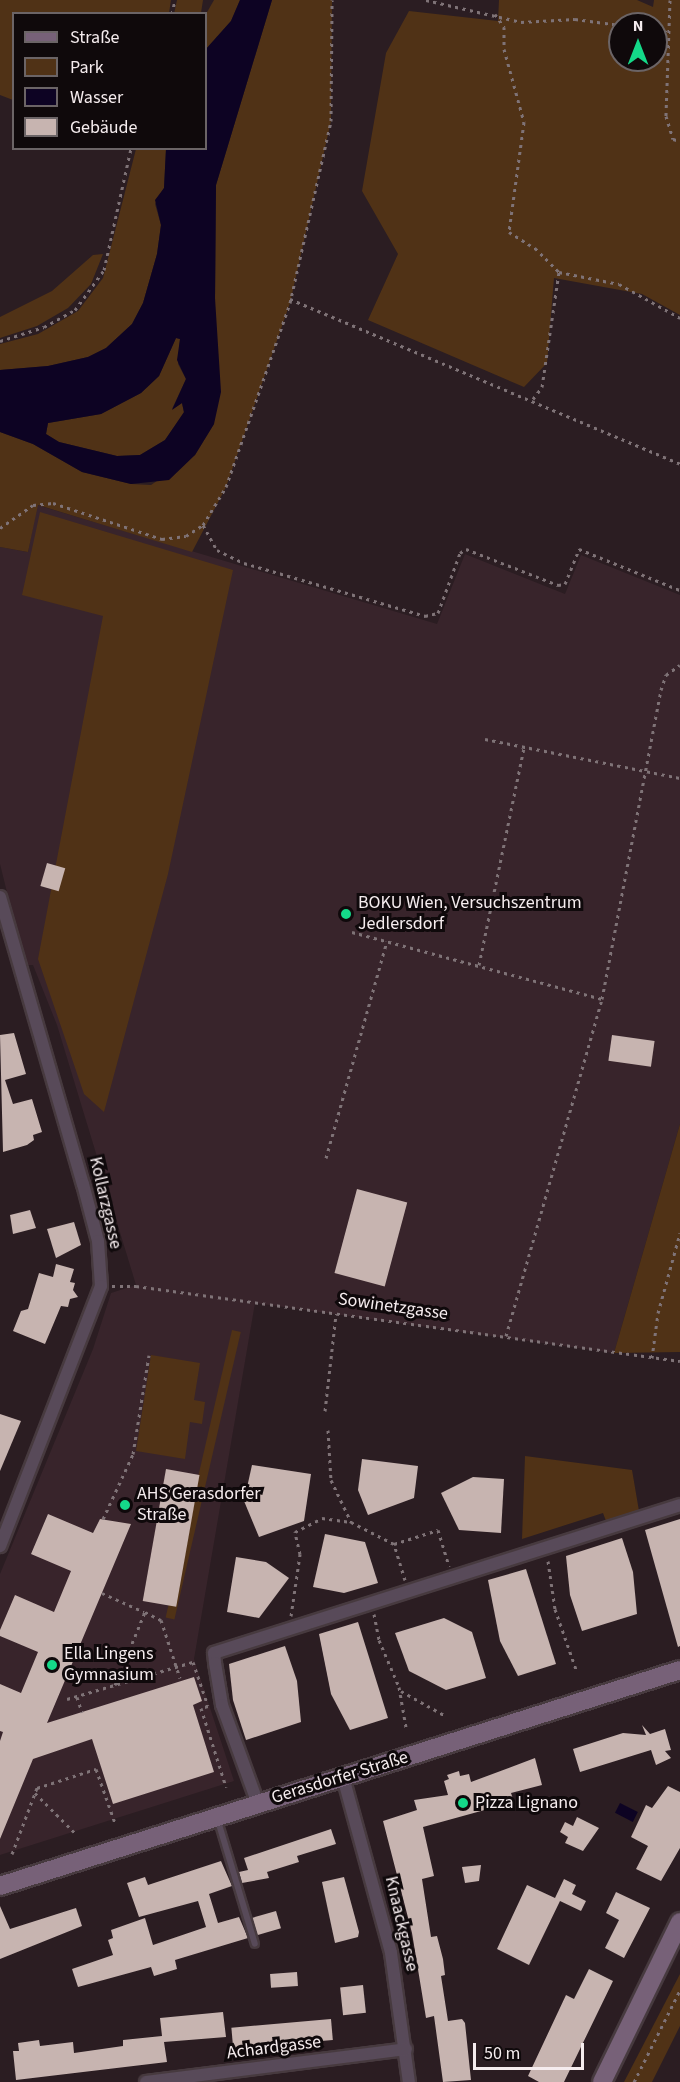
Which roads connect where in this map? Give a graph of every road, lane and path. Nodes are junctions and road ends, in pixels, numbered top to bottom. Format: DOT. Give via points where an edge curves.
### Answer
graph roads {
  1 [pos="332,0"];
  2 [pos="426,0"];
  3 [pos="670,0"];
  4 [pos="495,14"];
  5 [pos="608,23"];
  6 [pos="668,32"];
  7 [pos="667,72"];
  8 [pos="680,141"];
  9 [pos="131,150"];
  10 [pos="559,272"];
  11 [pos="291,299"];
  12 [pos="680,318"];
  13 [pos="0,341"];
  14 [pos="533,399"];
  15 [pos="680,464"];
  16 [pos="203,525"];
  17 [pos="0,528"];
  18 [pos="680,590"];
  19 [pos="680,665"];
  20 [pos="484,739"];
  21 [pos="524,747"];
  22 [pos="647,773"];
  23 [pos="680,778"];
  24 [pos="0,897"];
  25 [pos="352,932"];
  26 [pos="387,941"];
  27 [pos="479,965"];
  28 [pos="602,999"];
  29 [pos="326,1158"];
  30 [pos="680,1233"];
  31 [pos="101,1286"];
  32 [pos="336,1313"];
  33 [pos="506,1336"];
  34 [pos="149,1355"];
  35 [pos="652,1358"];
  36 [pos="680,1361"];
  37 [pos="326,1411"];
  38 [pos="328,1430"];
  39 [pos="680,1504"];
  40 [pos="103,1520"];
  41 [pos="351,1522"];
  42 [pos="394,1544"];
  43 [pos="0,1546"];
  44 [pos="546,1547"];
  45 [pos="452,1577"];
  46 [pos="409,1591"];
  47 [pos="102,1593"];
  48 [pos="370,1603"];
  49 [pos="145,1612"];
  50 [pos="292,1628"];
  51 [pos="177,1667"];
  52 [pos="680,1670"];
  53 [pos="577,1672"];
  54 [pos="180,1678"];
  55 [pos="115,1685"];
  56 [pos="400,1691"];
  57 [pos="76,1696"];
  58 [pos="67,1699"];
  59 [pos="82,1712"];
  60 [pos="444,1714"];
  61 [pos="406,1727"];
  62 [pos="343,1777"];
  63 [pos="226,1787"];
  64 [pos="35,1793"];
  65 [pos="258,1804"];
  66 [pos="217,1817"];
  67 [pos="115,1823"];
  68 [pos="77,1835"];
  69 [pos="12,1854"];
  70 [pos="0,1886"];
  71 [pos="680,1922"];
  72 [pos="255,1944"];
  73 [pos="680,1990"];
  74 [pos="406,2049"];
  75 [pos="146,2082"];
  76 [pos="409,2082"];
  77 [pos="602,2082"];
  78 [pos="634,2082"];
  1 -- 11 [label="path" via="331,121"];
  2 -- 4 [label="path"];
  3 -- 6 [label="path"];
  4 -- 5 [label="path" via="520,22 575,19"];
  4 -- 10 [label="path" via="504,27 504,49 524,122 509,232 535,248"];
  7 -- 8 [label="path" via="666,116 673,139"];
  9 -- 13 [label="path" via="104,270 75,310 44,327"];
  10 -- 12 [label="path" via="619,284"];
  10 -- 14 [label="path" via="542,387"];
  11 -- 14 [label="path"];
  11 -- 16 [label="path" via="226,487"];
  14 -- 15 [label="path"];
  16 -- 17 [label="path" via="186,536 162,539 53,503 33,505"];
  16 -- 18 [label="path" via="217,550 244,563 425,616 438,613 460,553 466,549 558,585 565,584 579,549"];
  19 -- 22 [label="path" via="666,675 661,690"];
  20 -- 21 [label="path"];
  21 -- 22 [label="path"];
  21 -- 27 [label="path"];
  22 -- 23 [label="path"];
  22 -- 28 [label="path"];
  24 -- 31 [label="street, Kollarzgasse" via="98,1241"];
  25 -- 26 [label="path"];
  26 -- 27 [label="path"];
  26 -- 29 [label="path"];
  27 -- 28 [label="path"];
  28 -- 33 [label="path"];
  30 -- 35 [label="path" via="658,1313"];
  31 -- 32 [label="path, Sowinetzgasse" via="136,1286"];
  31 -- 43 [label="street, Kollarzgasse"];
  32 -- 33 [label="path, Sowinetzgasse"];
  32 -- 37 [label="path"];
  33 -- 35 [label="path, Sowinetzgasse"];
  34 -- 40 [label="path" via="133,1454"];
  35 -- 36 [label="path, Sowinetzgasse"];
  38 -- 41 [label="path" via="331,1480"];
  39 -- 44 [label="street"];
  41 -- 42 [label="path"];
  41 -- 50 [label="path" via="321,1518 295,1532 300,1554"];
  42 -- 45 [label="path" via="438,1530"];
  42 -- 46 [label="path"];
  44 -- 45 [label="street"];
  44 -- 53 [label="path" via="555,1609"];
  45 -- 46 [label="street"];
  46 -- 48 [label="street"];
  47 -- 49 [label="path"];
  48 -- 50 [label="street"];
  48 -- 56 [label="path" via="379,1640"];
  49 -- 51 [label="path" via="161,1620"];
  49 -- 55 [label="path"];
  50 -- 65 [label="street" via="214,1653 222,1705"];
  51 -- 54 [label="path"];
  51 -- 55 [label="path"];
  51 -- 63 [label="path" via="194,1662 208,1706 201,1708"];
  52 -- 62 [label="main road, Gerasdorfer Straße"];
  55 -- 57 [label="path"];
  56 -- 60 [label="path"];
  56 -- 61 [label="path"];
  57 -- 58 [label="path"];
  57 -- 59 [label="path"];
  62 -- 65 [label="main road, Gerasdorfer Straße"];
  62 -- 74 [label="street, Knaackgasse" via="390,1953"];
  64 -- 67 [label="path" via="37,1788 96,1769"];
  64 -- 68 [label="path"];
  64 -- 69 [label="path"];
  65 -- 66 [label="main road, Gerasdorfer Straße"];
  66 -- 70 [label="main road, Gerasdorfer Straße"];
  66 -- 72 [label="lane"];
  71 -- 77 [label="main road"];
  73 -- 78 [label="path"];
  74 -- 75 [label="street, Achardgasse"];
  74 -- 76 [label="street, Knaackgasse"];
}
